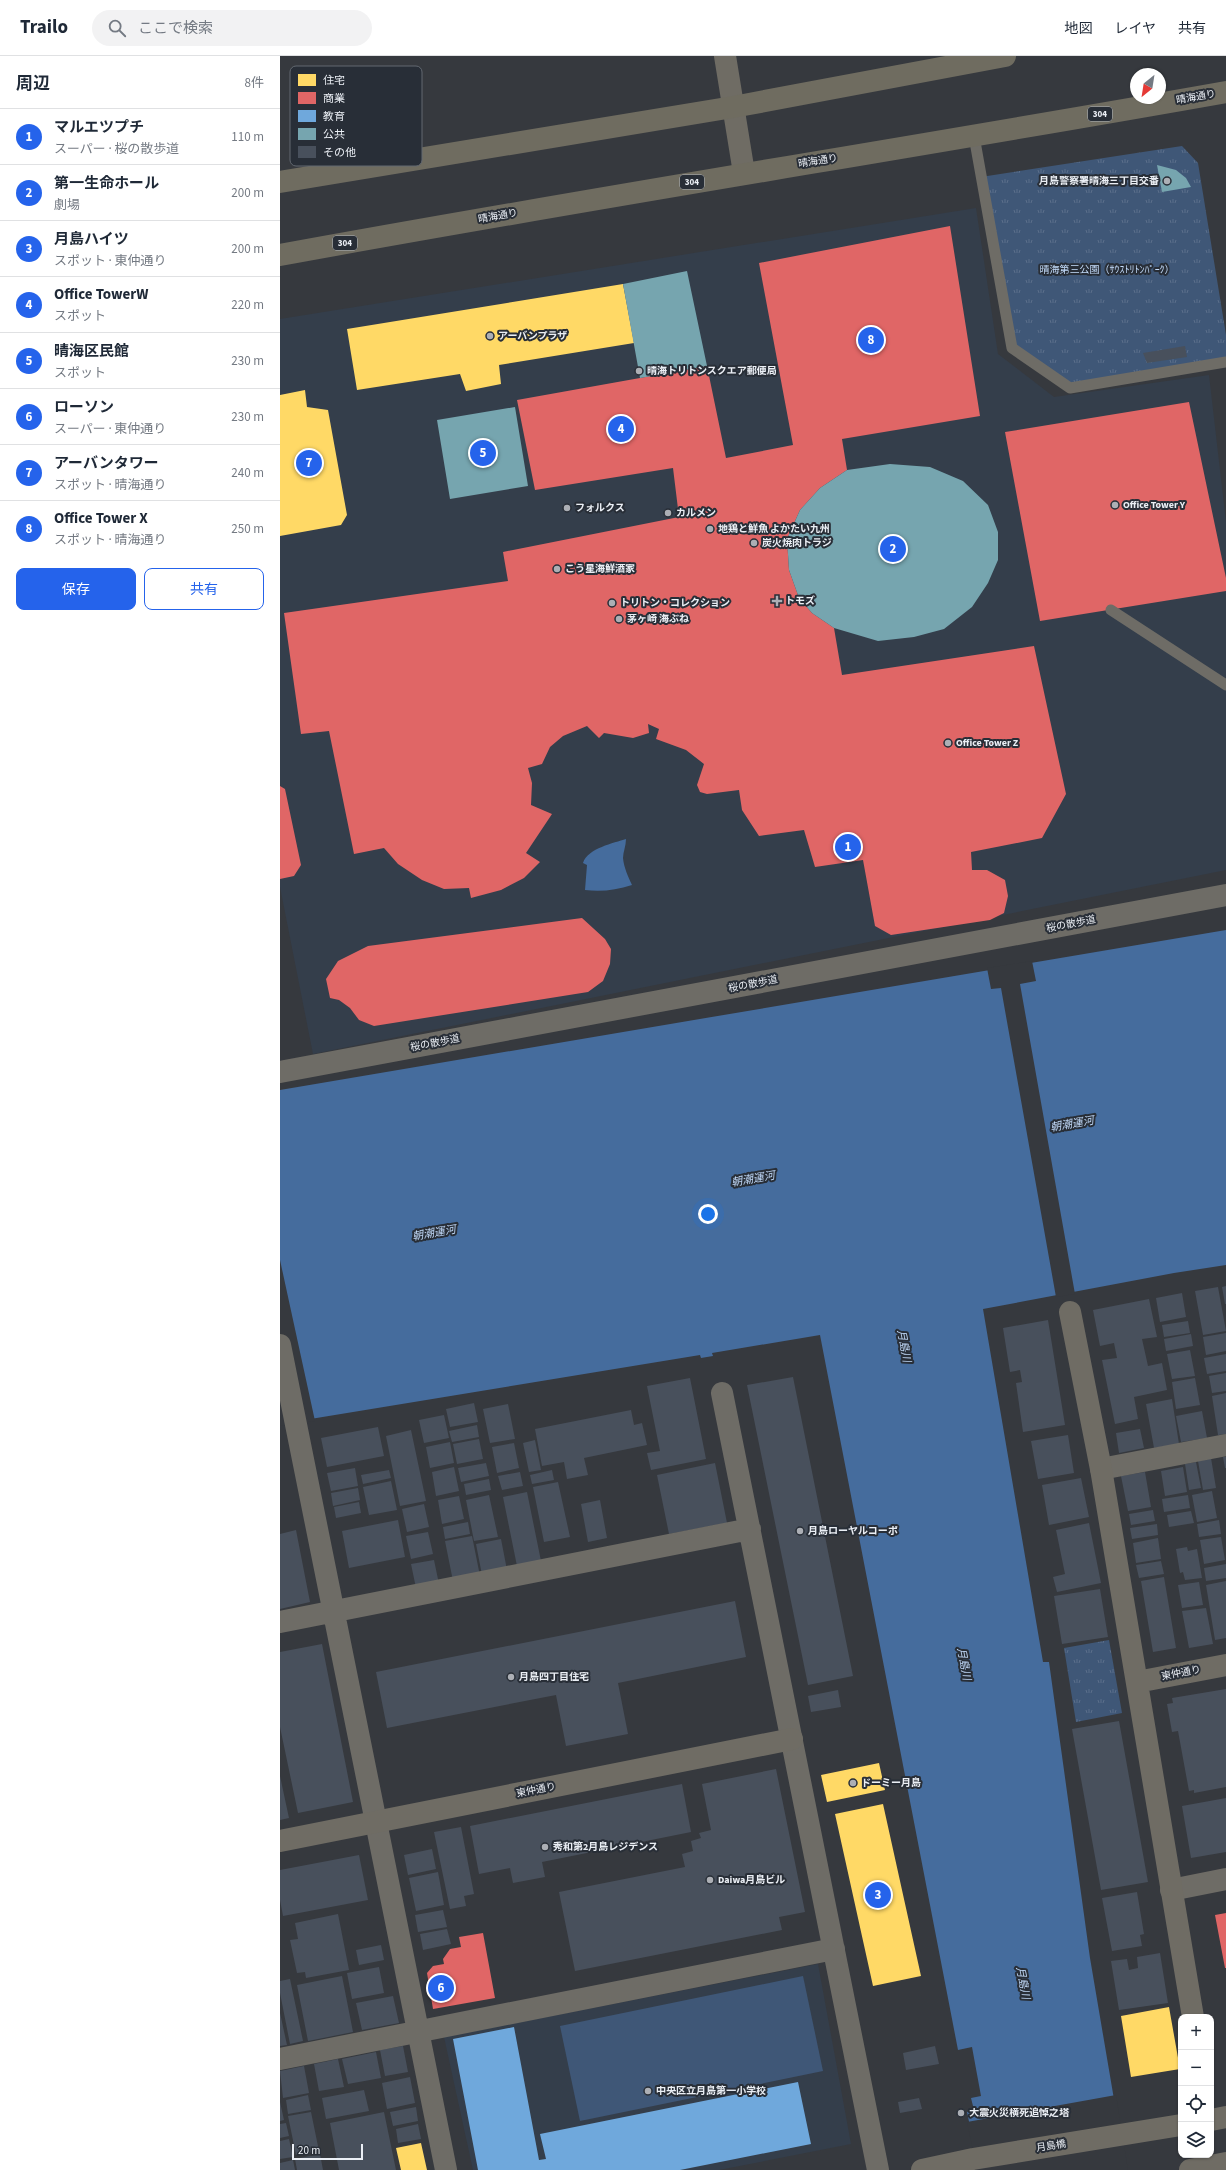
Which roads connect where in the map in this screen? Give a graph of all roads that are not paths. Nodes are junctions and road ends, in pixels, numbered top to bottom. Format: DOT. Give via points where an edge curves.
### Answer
graph roads {
  1 [pos="725,56"];
  2 [pos="1005,56"];
  3 [pos="1226,92"];
  4 [pos="733,107"];
  5 [pos="974,136"];
  6 [pos="422,158"];
  7 [pos="377,166"];
  8 [pos="744,173"];
  9 [pos="280,182"];
  10 [pos="410,231"];
  11 [pos="280,244"];
  12 [pos="280,255"];
  13 [pos="1226,362"];
  14 [pos="1110,610"];
  15 [pos="1226,685"];
  16 [pos="1226,895"];
  17 [pos="280,1072"];
  18 [pos="1070,1312"];
  19 [pos="280,1345"];
  20 [pos="722,1393"];
  21 [pos="1226,1445"];
  22 [pos="1101,1469"];
  23 [pos="750,1529"];
  24 [pos="334,1611"];
  25 [pos="280,1622"];
  26 [pos="1226,1665"];
  27 [pos="1137,1682"];
  28 [pos="792,1738"];
  29 [pos="376,1822"];
  30 [pos="280,1841"];
  31 [pos="1226,1880"];
  32 [pos="1170,1890"];
  33 [pos="834,1949"];
  34 [pos="1192,2014"];
  35 [pos="418,2032"];
  36 [pos="280,2060"];
  37 [pos="1226,2117"];
  38 [pos="1214,2119"];
  39 [pos="1178,2125"];
  40 [pos="1226,2163"];
  41 [pos="446,2170"];
  42 [pos="878,2170"];
  43 [pos="922,2170"];
  44 [pos="1190,2170"];
  1 -- 4 [label="street"];
  2 -- 4 [label="main road"];
  3 -- 5 [label="main road, 晴海通り / 304"];
  4 -- 6 [label="main road"];
  4 -- 8 [label="street"];
  5 -- 8 [label="main road, 晴海通り / 304"];
  5 -- 13 [label="lane" via="1012,348 1070,388"];
  7 -- 9 [label="main road"];
  8 -- 10 [label="main road, 晴海通り / 304"];
  10 -- 11 [label="main road, 晴海通り / 304"];
  10 -- 12 [label="main road, 晴海通り / 304"];
  14 -- 15 [label="lane"];
  16 -- 17 [label="street, 桜の散歩道"];
  18 -- 22 [label="street"];
  19 -- 24 [label="street"];
  20 -- 23 [label="street"];
  21 -- 22 [label="street"];
  22 -- 27 [label="street"];
  23 -- 24 [label="street"];
  23 -- 28 [label="street"];
  24 -- 25 [label="street"];
  24 -- 29 [label="street"];
  26 -- 27 [label="street, 東仲通り"];
  27 -- 32 [label="street"];
  28 -- 29 [label="street, 東仲通り"];
  28 -- 33 [label="street"];
  29 -- 30 [label="street, 東仲通り"];
  29 -- 35 [label="street"];
  31 -- 32 [label="street"];
  32 -- 34 [label="street"];
  33 -- 35 [label="street"];
  33 -- 42 [label="street"];
  35 -- 36 [label="street"];
  35 -- 41 [label="street"];
  37 -- 38 [label="street"];
  39 -- 43 [label="street, 月島橋" via="973,2159"];
  40 -- 44 [label="street"];
}
